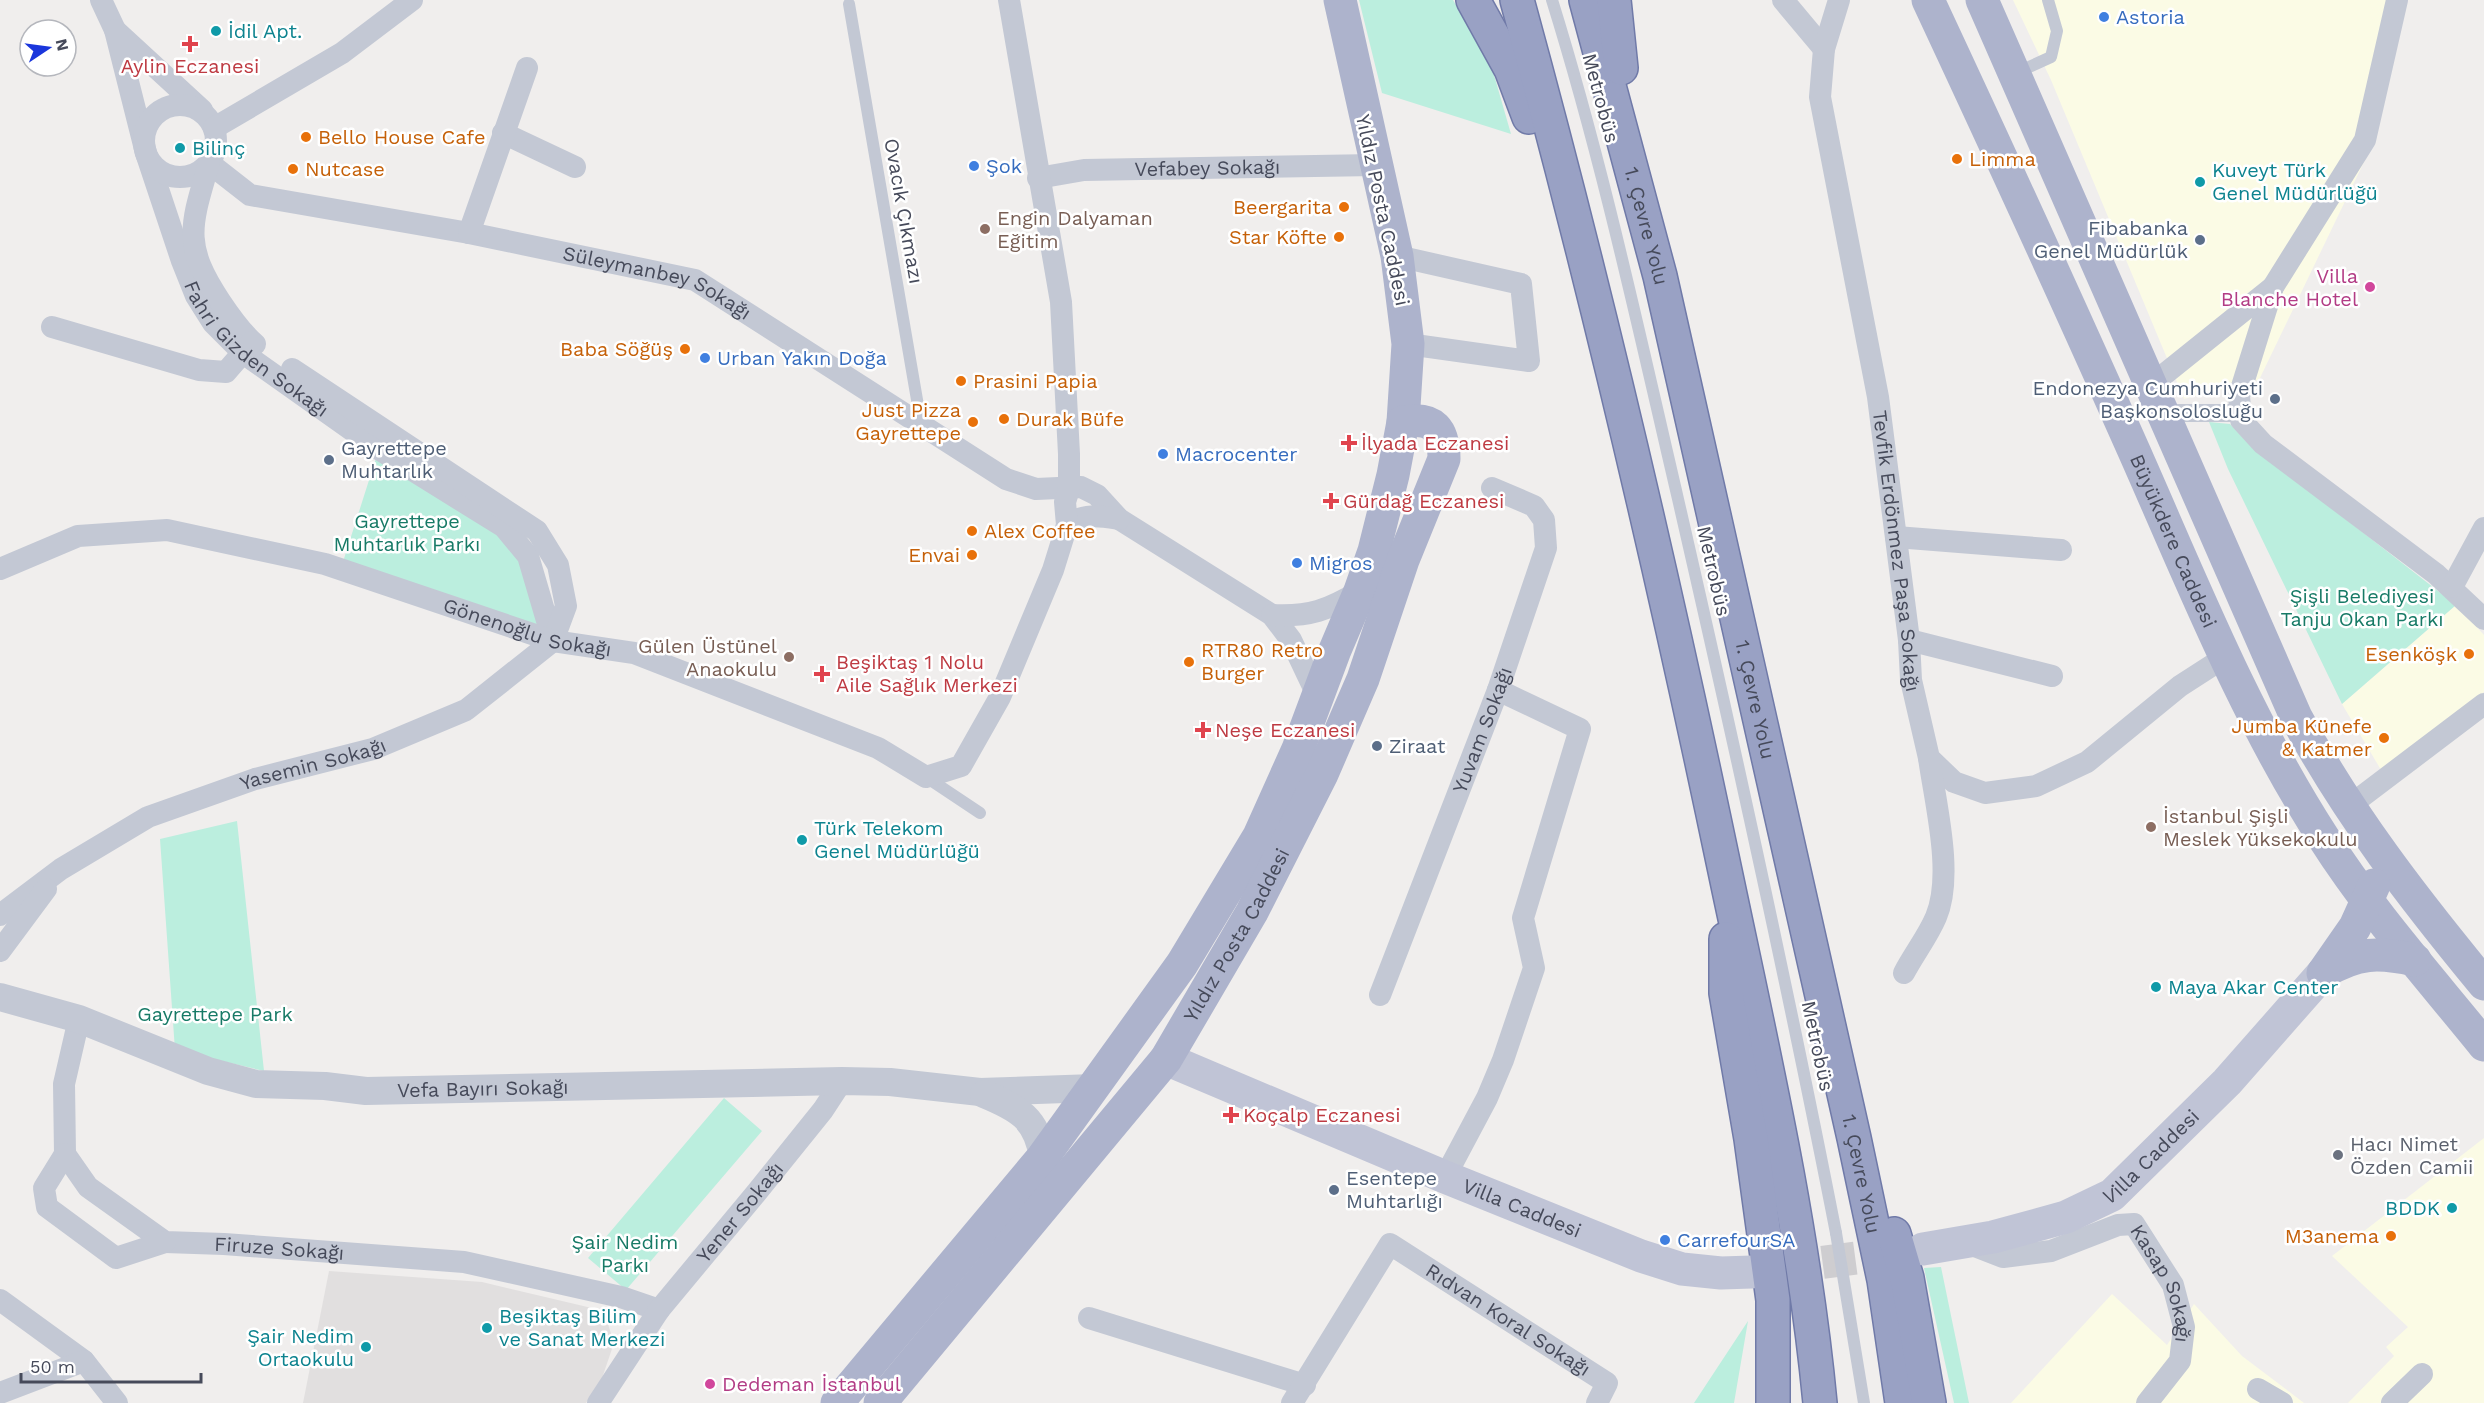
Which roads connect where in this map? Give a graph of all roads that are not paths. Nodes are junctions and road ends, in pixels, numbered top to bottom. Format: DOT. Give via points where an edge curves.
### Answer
graph roads {
  1 [pos="101,0"];
  2 [pos="412,0"];
  3 [pos="1008,0"];
  4 [pos="1340,0"];
  5 [pos="1473,0"];
  6 [pos="1517,0"];
  7 [pos="1552,0"];
  8 [pos="1586,0"];
  9 [pos="1614,0"];
  10 [pos="1783,0"];
  11 [pos="1839,0"];
  12 [pos="1928,0"];
  13 [pos="1946,0"];
  14 [pos="1982,0"];
  15 [pos="2048,0"];
  16 [pos="2397,0"];
  17 [pos="849,4"];
  18 [pos="115,30"];
  19 [pos="1824,49"];
  20 [pos="527,68"];
  21 [pos="2015,74"];
  22 [pos="209,121"];
  23 [pos="503,133"];
  24 [pos="146,153"];
  25 [pos="209,163"];
  26 [pos="1375,165"];
  27 [pos="575,167"];
  28 [pos="1632,171"];
  29 [pos="1038,178"];
  30 [pos="469,232"];
  31 [pos="1397,256"];
  32 [pos="2273,286"];
  33 [pos="52,327"];
  34 [pos="1601,332"];
  35 [pos="1408,344"];
  36 [pos="247,347"];
  37 [pos="2156,399"];
  38 [pos="2239,414"];
  39 [pos="1403,422"];
  40 [pos="921,423"];
  41 [pos="1492,488"];
  42 [pos="1069,489"];
  43 [pos="1119,519"];
  44 [pos="1067,525"];
  45 [pos="2484,528"];
  46 [pos="1896,537"];
  47 [pos="2061,550"];
  48 [pos="0,569"];
  49 [pos="2452,587"];
  50 [pos="1360,591"];
  51 [pos="1272,615"];
  52 [pos="2484,619"];
  53 [pos="1909,640"];
  54 [pos="553,641"];
  55 [pos="2225,657"];
  56 [pos="2052,676"];
  57 [pos="1498,690"];
  58 [pos="1318,697"];
  59 [pos="2484,704"];
  60 [pos="1929,758"];
  61 [pos="926,777"];
  62 [pos="2348,807"];
  63 [pos="980,813"];
  64 [pos="2378,850"];
  65 [pos="62,869"];
  66 [pos="1729,889"];
  67 [pos="2367,901"];
  68 [pos="0,915"];
  69 [pos="0,951"];
  70 [pos="2415,960"];
  71 [pos="1182,964"];
  72 [pos="1904,973"];
  73 [pos="2323,973"];
  74 [pos="2484,984"];
  75 [pos="1380,996"];
  76 [pos="0,997"];
  77 [pos="79,1019"];
  78 [pos="2484,1044"];
  79 [pos="1166,1059"];
  80 [pos="842,1081"];
  81 [pos="1094,1088"];
  82 [pos="980,1092"];
  83 [pos="1854,1138"];
  84 [pos="65,1154"];
  85 [pos="1043,1157"];
  86 [pos="1445,1177"];
  87 [pos="165,1242"];
  88 [pos="1963,1242"];
  89 [pos="1923,1249"];
  90 [pos="1752,1272"];
  91 [pos="0,1300"];
  92 [pos="659,1310"];
  93 [pos="1089,1318"];
  94 [pos="84,1361"];
  95 [pos="2422,1374"];
  96 [pos="2258,1389"];
  97 [pos="0,1393"];
  98 [pos="1298,1394"];
  99 [pos="117,1403"];
  100 [pos="598,1403"];
  101 [pos="837,1403"];
  102 [pos="880,1403"];
  103 [pos="1597,1403"];
  104 [pos="1773,1403"];
  105 [pos="1820,1403"];
  106 [pos="1864,1403"];
  107 [pos="1902,1403"];
  108 [pos="1929,1403"];
  109 [pos="2147,1403"];
  110 [pos="2282,1403"];
  111 [pos="2392,1403"];
  1 -- 18 [label="street"];
  2 -- 22 [label="street" via="342,53"];
  3 -- 29 [label="street"];
  4 -- 26 [label="main road, Yıldız Posta Caddesi"];
  5 -- 34 [label="highway" via="1511,69"];
  6 -- 34 [label="highway"];
  7 -- 106 [label="lane, Metrobüs, bridge" via="1617,236 1770,908 1836,1233"];
  8 -- 28 [label="highway, 1. Çevre Yolu"];
  9 -- 28 [label="highway"];
  10 -- 19 [label="street"];
  11 -- 19 [label="street, Tevfik Erdönmez Paşa Sokağı"];
  12 -- 55 [label="main road, Büyükdere Caddesi" via="2070,306"];
  13 -- 21 [label="main road" via="1978,58 1992,72"];
  14 -- 21 [label="main road, Büyükdere Caddesi"];
  15 -- 21 [label="lane" via="2056,31 2051,57"];
  16 -- 32 [label="street" via="2365,140"];
  17 -- 40 [label="lane, Ovacık Çıkmazı"];
  18 -- 22 [label="street"];
  18 -- 24 [label="street, Fahri Gizden Sokağı"];
  19 -- 46 [label="street, Tevfik Erdönmez Paşa Sokağı" via="1820,97 1878,397"];
  20 -- 23 [label="street"];
  21 -- 37 [label="main road, Büyükdere Caddesi"];
  22 -- 24 [label="street" via="186,105 162,109 146,128"];
  22 -- 25 [label="street" via="215,146"];
  23 -- 27 [label="street"];
  23 -- 30 [label="street"];
  24 -- 25 [label="street" via="159,170 169,175 190,175"];
  24 -- 36 [label="street, Fahri Gizden Sokağı" via="196,296 213,322"];
  25 -- 30 [label="street, Süleymanbey Sokağı" via="250,195"];
  25 -- 36 [label="street, Fahri Gizden Sokağı" via="194,215 193,243 201,273"];
  26 -- 29 [label="street, Vefabey Sokağı" via="1084,170"];
  26 -- 31 [label="main road, Yıldız Posta Caddesi"];
  28 -- 83 [label="highway, 1. Çevre Yolu"];
  29 -- 42 [label="street" via="1061,302"];
  30 -- 40 [label="street, Süleymanbey Sokağı" via="695,280"];
  31 -- 35 [label="main road, Yıldız Posta Caddesi"];
  31 -- 35 [label="street" via="1521,284 1529,361"];
  32 -- 37 [label="street"];
  32 -- 38 [label="street" via="2239,396"];
  33 -- 36 [label="street" via="199,370 226,372"];
  34 -- 66 [label="highway" via="1677,642"];
  35 -- 39 [label="main road, Yıldız Posta Caddesi"];
  36 -- 54 [label="street, Fahri Gizden Sokağı" via="380,450 504,527 528,556"];
  37 -- 38 [label="street"];
  37 -- 62 [label="main road, Büyükdere Caddesi" via="2275,675 2318,759"];
  38 -- 49 [label="street" via="2263,444"];
  39 -- 50 [label="main road, Yıldız Posta Caddesi" via="1377,540"];
  39 -- 79 [label="main road, Yıldız Posta Caddesi" via="1432,424 1444,441 1444,459 1403,560 1363,679 1298,825"];
  40 -- 42 [label="street, Süleymanbey Sokağı" via="1006,478 1036,489"];
  41 -- 57 [label="street, Yuvam Sokağı" via="1534,506 1544,520 1546,548"];
  42 -- 43 [label="street, Süleymanbey Sokağı" via="1080,487 1097,495"];
  42 -- 44 [label="street" via="1065,502"];
  43 -- 44 [label="street, Süleymanbey Sokağı" via="1095,515 1077,518"];
  43 -- 51 [label="street, Süleymanbey Sokağı"];
  44 -- 61 [label="street" via="1053,570 1000,697 961,766"];
  45 -- 49 [label="street"];
  46 -- 47 [label="street"];
  46 -- 53 [label="street, Tevfik Erdönmez Paşa Sokağı"];
  48 -- 54 [label="street, Gönenoğlu Sokağı" via="78,536 167,530 325,564"];
  49 -- 52 [label="street"];
  50 -- 51 [label="street" via="1315,613"];
  50 -- 58 [label="main road, Yıldız Posta Caddesi"];
  51 -- 58 [label="street, Süleymanbey Sokağı" via="1291,640"];
  53 -- 56 [label="street"];
  53 -- 60 [label="street, Tevfik Erdönmez Paşa Sokağı" via="1911,680"];
  54 -- 61 [label="street, Gönenoğlu Sokağı" via="634,653 878,748"];
  54 -- 65 [label="street, Yasemin Sokağı" via="466,710 373,749 255,779 148,817"];
  55 -- 60 [label="street" via="2180,686 2087,762 2036,786 1985,793 1953,782"];
  55 -- 67 [label="main road, Büyükdere Caddesi" via="2292,785"];
  57 -- 75 [label="street, Yuvam Sokağı"];
  57 -- 86 [label="street" via="1580,729 1523,918 1534,968 1487,1098"];
  58 -- 71 [label="main road, Yıldız Posta Caddesi" via="1259,836"];
  59 -- 62 [label="street"];
  60 -- 72 [label="street, Tevfik Erdönmez Paşa Sokağı" via="1941,840 1943,886 1937,916"];
  61 -- 63 [label="lane"];
  62 -- 64 [label="main road, Büyükdere Caddesi"];
  64 -- 67 [label="main road" via="2377,876"];
  64 -- 74 [label="main road, Büyükdere Caddesi"];
  65 -- 68 [label="street, Yasemin Sokağı"];
  65 -- 69 [label="street"];
  66 -- 104 [label="highway" via="1726,993 1773,1300"];
  66 -- 105 [label="highway" via="1782,1138 1814,1333"];
  67 -- 70 [label="main road, Büyükdere Caddesi"];
  67 -- 73 [label="main road" via="2355,927"];
  70 -- 73 [label="main road" via="2364,955 2344,960"];
  70 -- 78 [label="main road, Büyükdere Caddesi"];
  71 -- 79 [label="main road" via="1161,1021"];
  71 -- 81 [label="main road, Yıldız Posta Caddesi"];
  73 -- 88 [label="main road, Villa Caddesi" via="2227,1082 2112,1195 2066,1217"];
  76 -- 77 [label="street, Vefa Bayırı Sokağı"];
  77 -- 80 [label="street, Vefa Bayırı Sokağı" via="208,1071 256,1084 366,1091"];
  77 -- 84 [label="street" via="64,1084"];
  79 -- 81 [label="main road" via="1130,1081"];
  79 -- 86 [label="main road, Villa Caddesi"];
  79 -- 102 [label="main road, Yıldız Posta Caddesi"];
  80 -- 82 [label="street, Vefa Bayırı Sokağı"];
  80 -- 92 [label="street, Yener Sokağı"];
  81 -- 82 [label="street"];
  81 -- 85 [label="main road, Yıldız Posta Caddesi"];
  82 -- 85 [label="street" via="1008,1104 1030,1120 1040,1138"];
  83 -- 107 [label="highway, 1. Çevre Yolu" via="1884,1280"];
  83 -- 108 [label="highway" via="1885,1202 1907,1278"];
  84 -- 87 [label="street" via="88,1186"];
  84 -- 87 [label="street" via="44,1188 47,1207 116,1258"];
  85 -- 101 [label="main road, Yıldız Posta Caddesi"];
  86 -- 90 [label="main road, Villa Caddesi" via="1682,1269"];
  87 -- 92 [label="street, Firuze Sokağı" via="464,1262 621,1297"];
  88 -- 89 [label="main road, Villa Caddesi"];
  88 -- 109 [label="street, Kasap Sokağı" via="2003,1257 2051,1251 2118,1225 2134,1224 2173,1285 2184,1328 2180,1362"];
  91 -- 94 [label="street"];
  92 -- 100 [label="street, Yener Sokağı"];
  93 -- 98 [label="street"];
  94 -- 97 [label="street"];
  94 -- 99 [label="street"];
  95 -- 111 [label="street"];
  96 -- 110 [label="street"];
  98 -- 103 [label="street, Rıdvan Koral Sokağı" via="1390,1244 1607,1383"];
}
